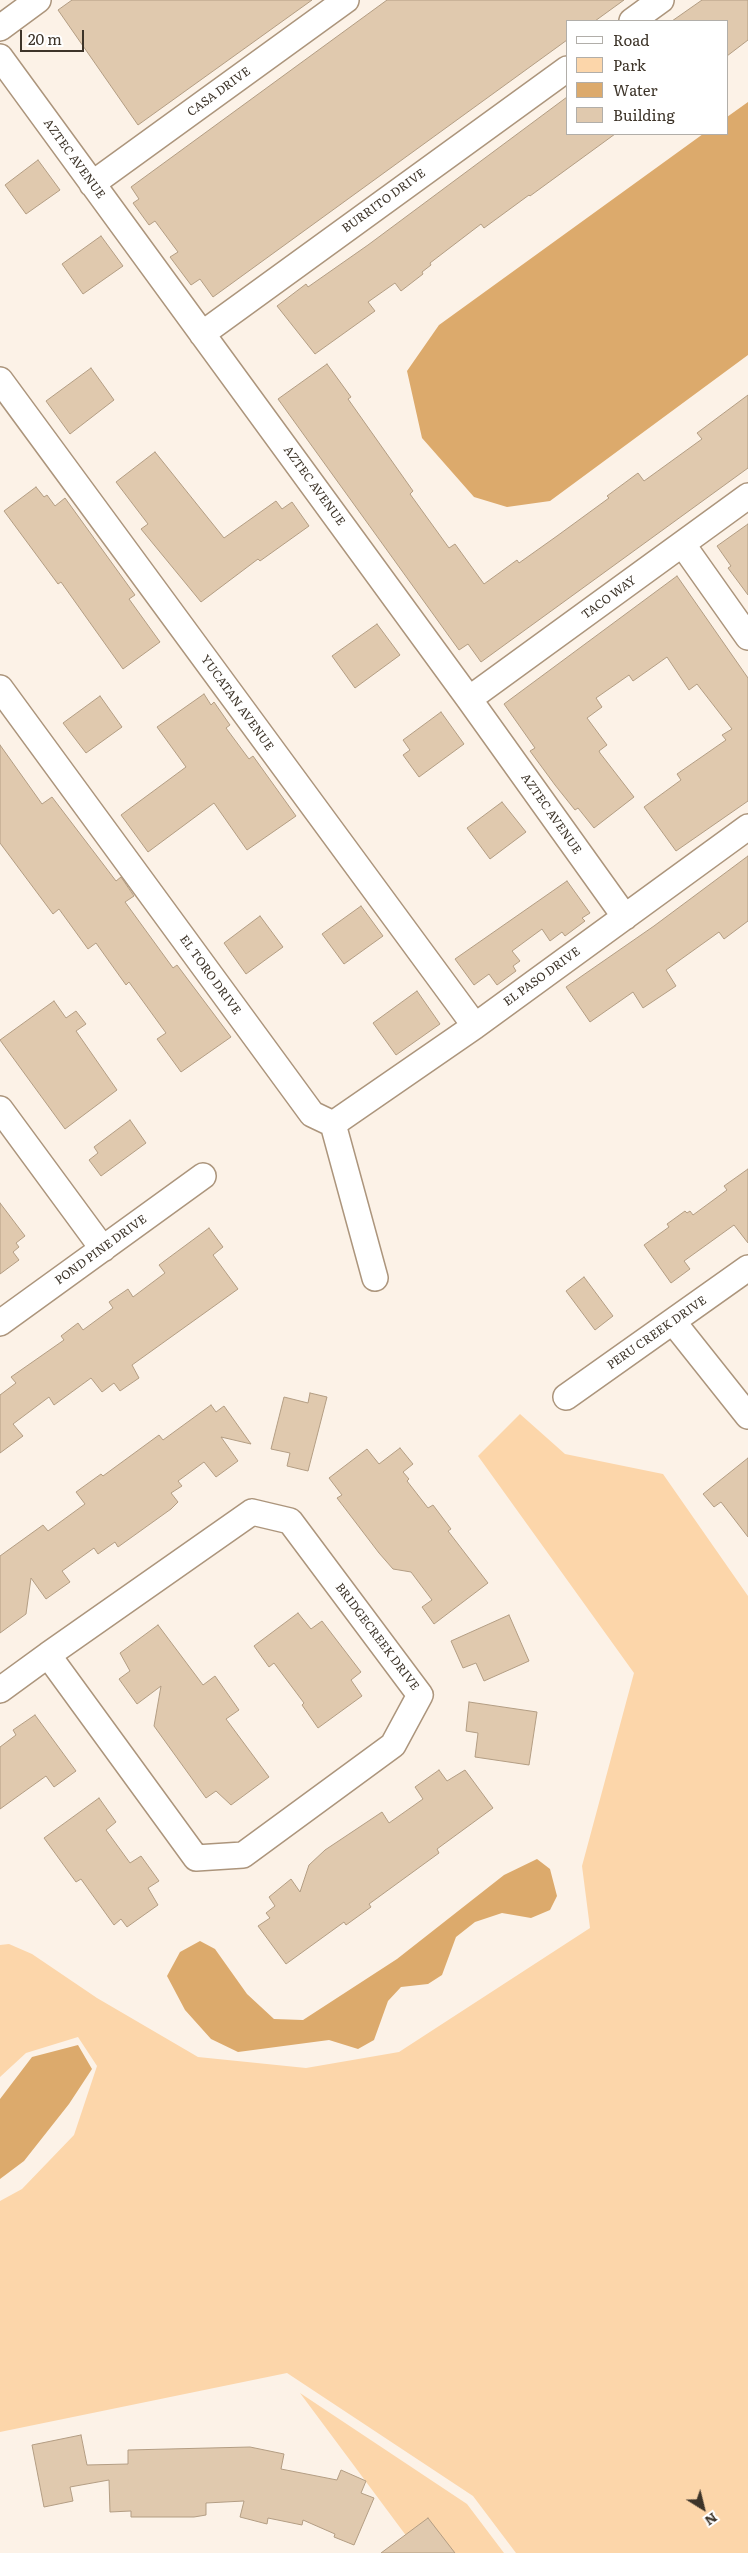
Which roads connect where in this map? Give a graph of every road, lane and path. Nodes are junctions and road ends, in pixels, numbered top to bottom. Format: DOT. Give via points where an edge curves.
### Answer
graph roads {
  1 [pos="38,0"];
  2 [pos="346,0"];
  3 [pos="661,0"];
  4 [pos="633,20"];
  5 [pos="0,28"];
  6 [pos="0,57"];
  7 [pos="566,70"];
  8 [pos="92,184"];
  9 [pos="202,334"];
  10 [pos="0,380"];
  11 [pos="748,496"];
  12 [pos="683,545"];
  13 [pos="748,637"];
  14 [pos="0,688"];
  15 [pos="469,699"];
  16 [pos="748,827"];
  17 [pos="625,916"];
  18 [pos="475,1026"];
  19 [pos="0,1109"];
  20 [pos="334,1124"];
  21 [pos="203,1176"];
  22 [pos="103,1249"];
  23 [pos="748,1268"];
  24 [pos="375,1278"];
  25 [pos="674,1322"];
  26 [pos="0,1323"];
  27 [pos="566,1397"];
  28 [pos="748,1416"];
  29 [pos="48,1655"];
  30 [pos="0,1690"];
  1 -- 5 [label="street"];
  2 -- 8 [label="street, CASA DRIVE"];
  3 -- 4 [label="street"];
  6 -- 8 [label="street, AZTEC AVENUE"];
  7 -- 9 [label="street, BURRITO DRIVE"];
  8 -- 9 [label="street, AZTEC AVENUE"];
  9 -- 15 [label="street, AZTEC AVENUE"];
  10 -- 18 [label="street, YUCATAN AVENUE"];
  11 -- 12 [label="street, TACO WAY"];
  12 -- 13 [label="street"];
  12 -- 15 [label="street, TACO WAY"];
  14 -- 20 [label="street, EL TORO DRIVE" via="312,1114"];
  15 -- 17 [label="street, AZTEC AVENUE"];
  16 -- 17 [label="street, EL PASO DRIVE"];
  17 -- 18 [label="street, EL PASO DRIVE"];
  18 -- 20 [label="street, EL PASO DRIVE"];
  19 -- 22 [label="street"];
  20 -- 24 [label="street"];
  21 -- 22 [label="street, POND PINE DRIVE"];
  22 -- 26 [label="street, POND PINE DRIVE"];
  23 -- 25 [label="street, PERU CREEK DRIVE"];
  25 -- 27 [label="street, PERU CREEK DRIVE"];
  25 -- 28 [label="street"];
  29 -- 29 [label="street, BRIDGECREEK DRIVE" via="196,1858 243,1855 393,1745 420,1695 290,1521 252,1512"];
  29 -- 30 [label="street, BRIDGECREEK DRIVE"];
}
